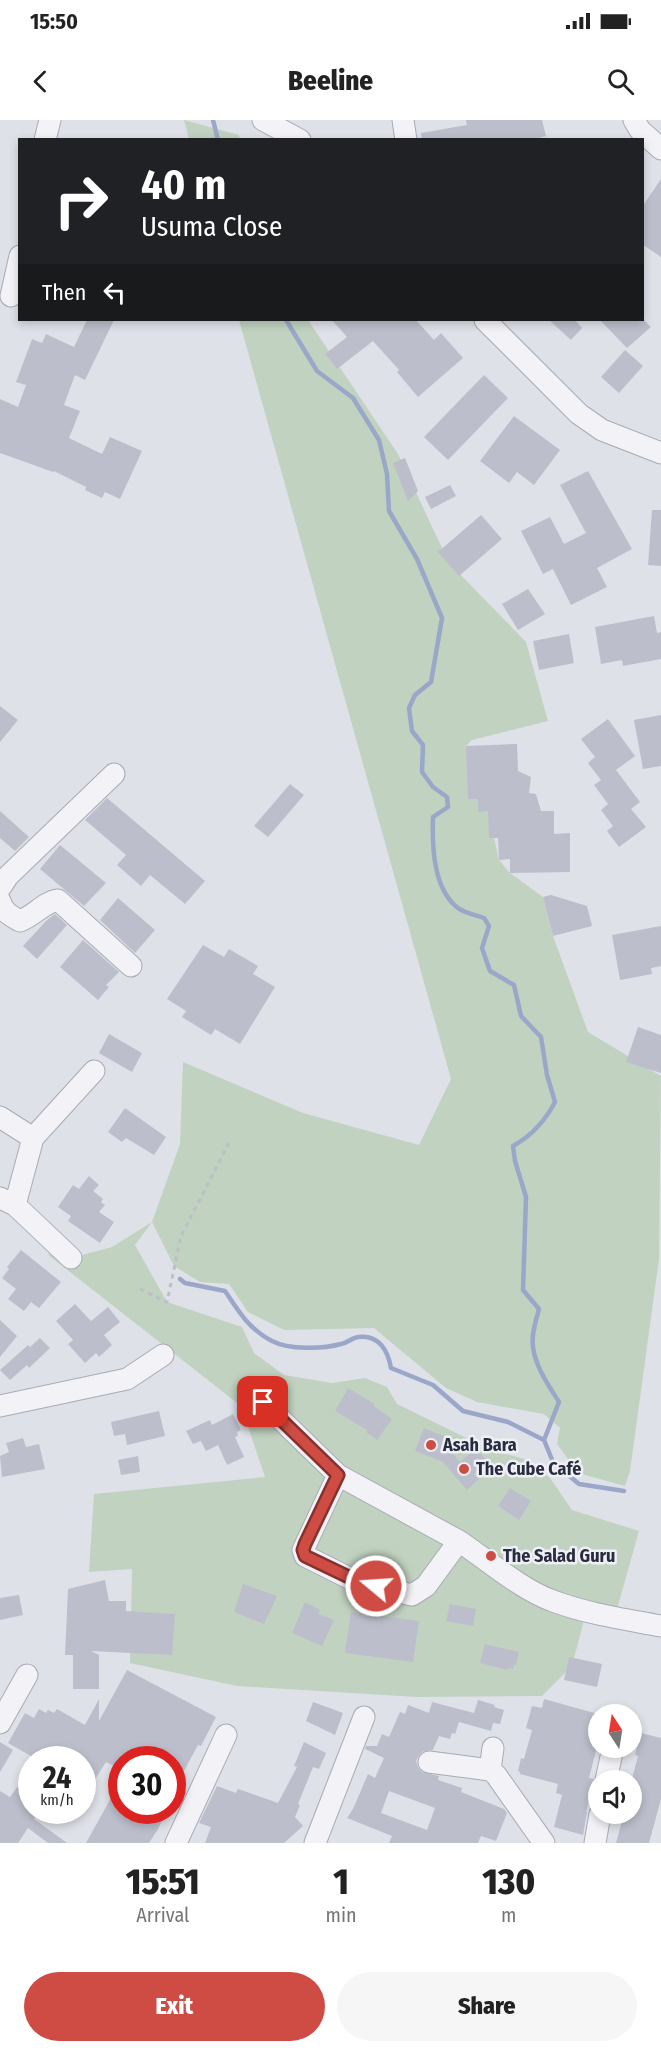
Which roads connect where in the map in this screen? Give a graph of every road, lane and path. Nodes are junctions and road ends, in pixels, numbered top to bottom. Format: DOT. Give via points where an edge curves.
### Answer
graph roads {
  1 [pos="50,120"];
  2 [pos="263,120"];
  3 [pos="403,120"];
  4 [pos="633,120"];
  5 [pos="46,138"];
  6 [pos="296,138"];
  7 [pos="406,138"];
  8 [pos="661,149"];
  9 [pos="18,265"];
  10 [pos="11,296"];
  11 [pos="486,321"];
  12 [pos="661,453"];
  13 [pos="114,774"];
  14 [pos="0,888"];
  15 [pos="0,901"];
  16 [pos="131,966"];
  17 [pos="94,1071"];
  18 [pos="0,1117"];
  19 [pos="33,1138"];
  20 [pos="229,1143"];
  21 [pos="8,1202"];
  22 [pos="72,1258"];
  23 [pos="140,1288"];
  24 [pos="163,1355"];
  25 [pos="263,1402"];
  26 [pos="0,1407"];
  27 [pos="338,1475"];
  28 [pos="459,1541"];
  29 [pos="661,1626"];
  30 [pos="27,1675"];
  31 [pos="363,1717"];
  32 [pos="0,1723"];
  33 [pos="226,1735"];
  34 [pos="493,1748"];
  35 [pos="429,1762"];
  36 [pos="490,1770"];
  37 [pos="598,1824"];
  38 [pos="176,1843"];
  39 [pos="315,1843"];
  40 [pos="544,1843"];
  41 [pos="595,1843"];
  1 -- 5 [label="street"];
  2 -- 6 [label="street"];
  3 -- 7 [label="street"];
  4 -- 8 [label="street"];
  9 -- 10 [label="street"];
  11 -- 12 [label="street" via="579,414 602,430"];
  13 -- 14 [label="street"];
  15 -- 16 [label="street" via="9,916 20,921 58,900"];
  17 -- 19 [label="street"];
  18 -- 19 [label="street"];
  19 -- 21 [label="street"];
  20 -- 23 [label="path" via="181,1236 167,1302"];
  21 -- 22 [label="street"];
  24 -- 26 [label="street" via="127,1379"];
  25 -- 27 [label="street"];
  27 -- 28 [label="street"];
  27 -- 28 [label="street" via="305,1544 305,1556 357,1581 412,1595 426,1586"];
  28 -- 29 [label="street" via="550,1600 589,1613"];
  30 -- 32 [label="street"];
  31 -- 39 [label="street"];
  33 -- 38 [label="street"];
  34 -- 36 [label="street"];
  35 -- 36 [label="street"];
  36 -- 40 [label="street"];
  37 -- 41 [label="street"];
}
